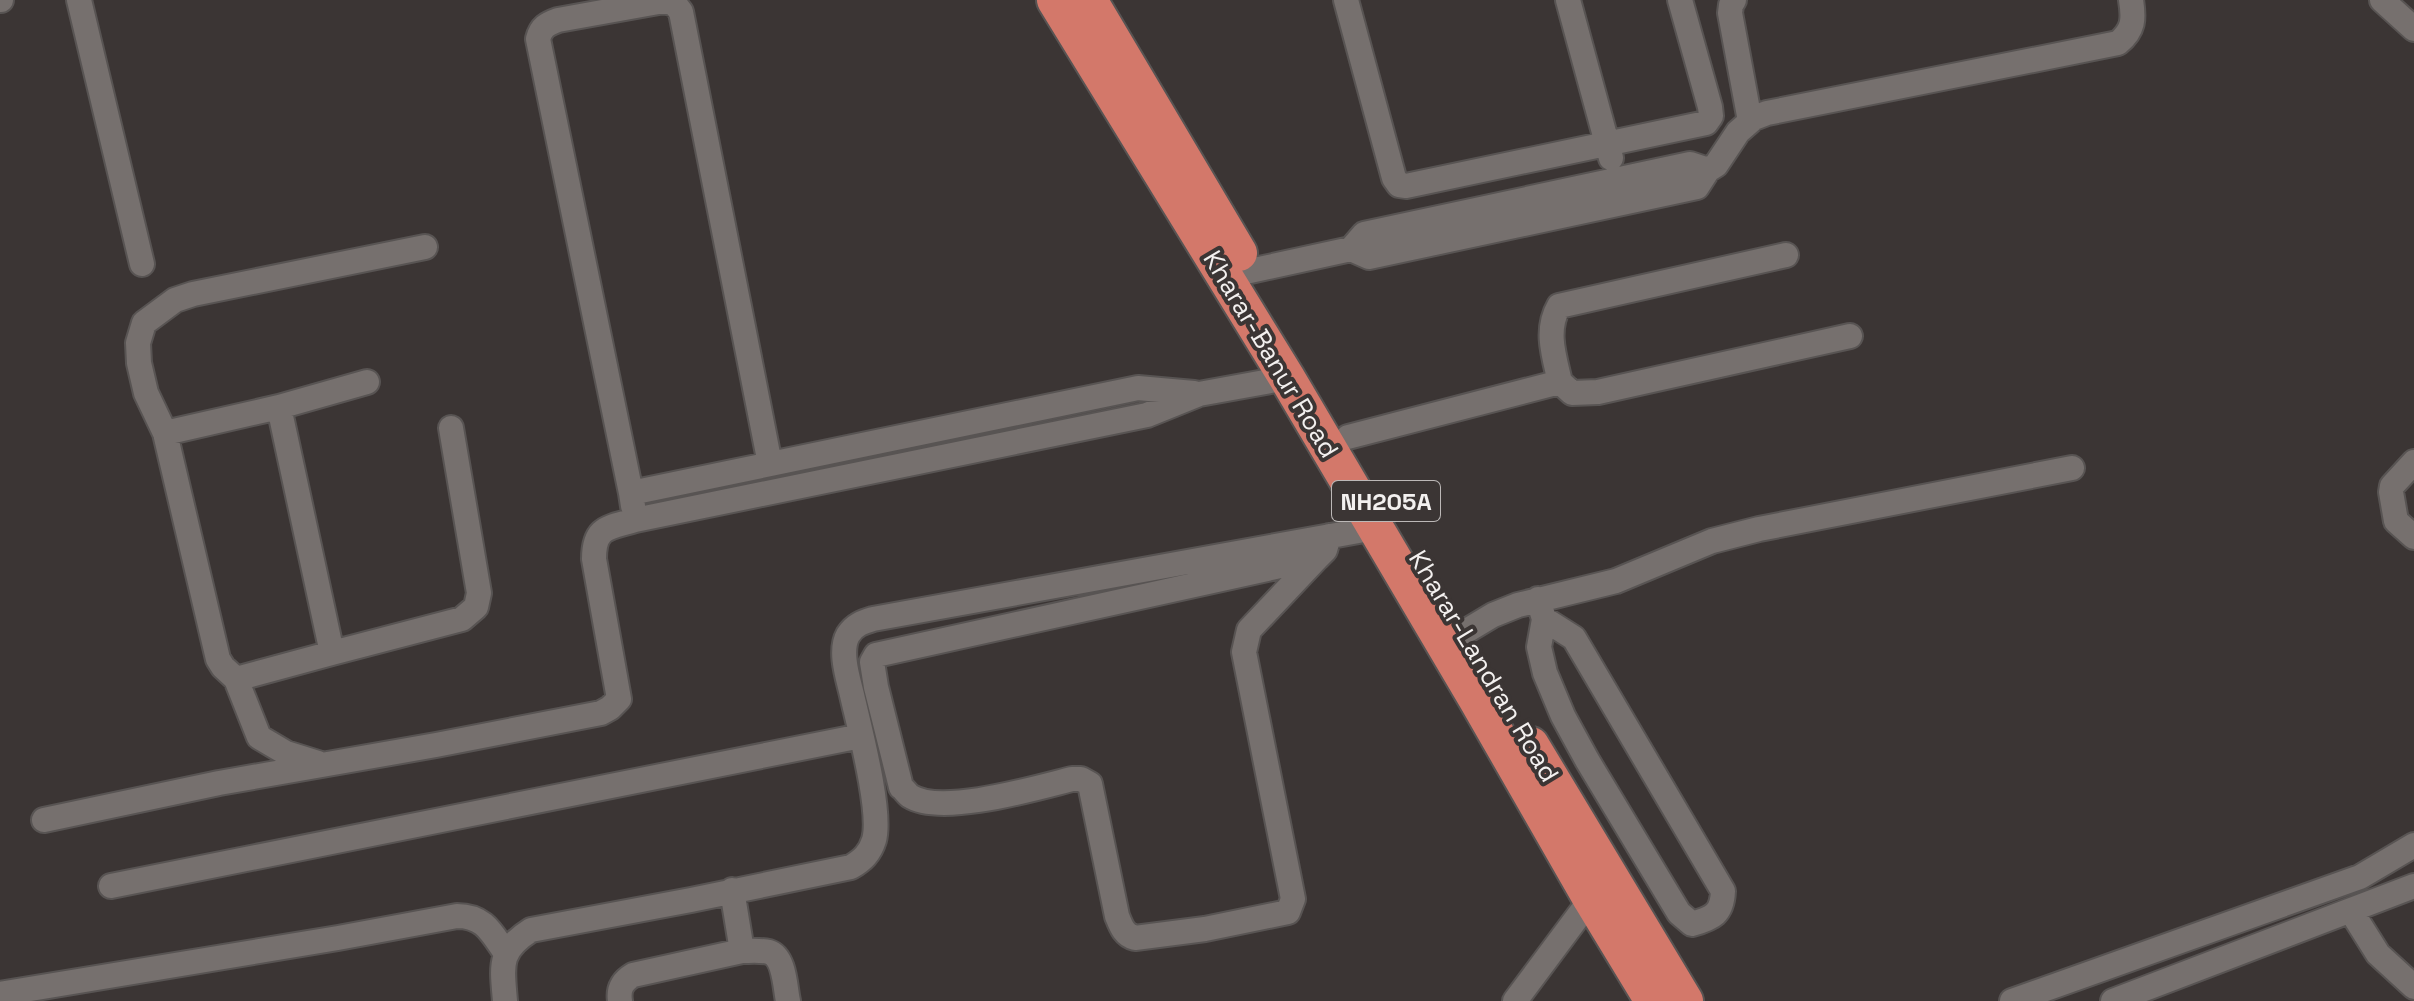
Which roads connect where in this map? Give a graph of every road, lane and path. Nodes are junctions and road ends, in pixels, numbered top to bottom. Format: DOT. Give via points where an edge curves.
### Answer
graph roads {
  1 [pos="79,0"];
  2 [pos="1055,0"];
  3 [pos="1089,0"];
  4 [pos="1346,0"];
  5 [pos="1568,0"];
  6 [pos="1680,0"];
  7 [pos="1734,0"];
  8 [pos="2131,0"];
  9 [pos="2382,0"];
  10 [pos="2414,29"];
  11 [pos="1750,121"];
  12 [pos="1607,145"];
  13 [pos="1708,170"];
  14 [pos="1617,180"];
  15 [pos="1397,184"];
  16 [pos="1410,236"];
  17 [pos="425,247"];
  18 [pos="1786,255"];
  19 [pos="142,264"];
  20 [pos="1250,271"];
  21 [pos="1850,336"];
  22 [pos="1287,378"];
  23 [pos="367,382"];
  24 [pos="1560,382"];
  25 [pos="1199,394"];
  26 [pos="1317,406"];
  27 [pos="279,407"];
  28 [pos="451,428"];
  29 [pos="165,433"];
  30 [pos="1348,437"];
  31 [pos="2414,462"];
  32 [pos="770,464"];
  33 [pos="2072,468"];
  34 [pos="631,493"];
  35 [pos="2403,503"];
  36 [pos="635,520"];
  37 [pos="1375,528"];
  38 [pos="1329,536"];
  39 [pos="2414,537"];
  40 [pos="1317,558"];
  41 [pos="1541,609"];
  42 [pos="1463,633"];
  43 [pos="332,653"];
  44 [pos="236,679"];
  45 [pos="861,736"];
  46 [pos="321,764"];
  47 [pos="44,820"];
  48 [pos="2414,845"];
  49 [pos="111,886"];
  50 [pos="2414,886"];
  51 [pos="732,890"];
  52 [pos="1602,891"];
  53 [pos="2351,911"];
  54 [pos="742,951"];
  55 [pos="505,952"];
  56 [pos="2414,987"];
  57 [pos="0,994"];
  58 [pos="1680,1000"];
  59 [pos="505,1001"];
  60 [pos="620,1001"];
  61 [pos="788,1001"];
  62 [pos="1515,1001"];
  63 [pos="2012,1001"];
  64 [pos="2113,1001"];
  1 -- 19 [label="street"];
  2 -- 22 [label="highway, Kharar-Banur Road / NH205A"];
  3 -- 20 [label="highway, Kharar-Landran Road / NH205A"];
  4 -- 15 [label="street"];
  5 -- 12 [label="street"];
  6 -- 12 [label="street" via="1709,119"];
  7 -- 11 [label="street" via="1730,13"];
  8 -- 11 [label="street" via="2132,29 2118,43 1767,113"];
  9 -- 10 [label="street"];
  11 -- 13 [label="street"];
  12 -- 14 [label="street"];
  12 -- 15 [label="street"];
  13 -- 14 [label="street" via="1690,164"];
  13 -- 16 [label="street" via="1697,187"];
  14 -- 16 [label="street"];
  15 -- 16 [label="street"];
  16 -- 20 [label="street" via="1369,257 1351,249"];
  17 -- 29 [label="street" via="193,294 161,309 144,323 138,343 146,393"];
  18 -- 24 [label="street" via="1559,306 1551,332"];
  20 -- 26 [label="highway, Kharar-Landran Road / NH205A"];
  21 -- 24 [label="street" via="1598,392 1572,393"];
  22 -- 25 [label="street"];
  22 -- 26 [label="highway, Kharar-Banur Road / NH205A"];
  23 -- 27 [label="street"];
  24 -- 30 [label="street"];
  25 -- 32 [label="street" via="1138,388"];
  25 -- 36 [label="street" via="1147,415"];
  26 -- 30 [label="highway, Kharar-Landran Road / NH205A"];
  26 -- 37 [label="highway, Kharar-Banur Road / NH205A"];
  27 -- 29 [label="street"];
  27 -- 43 [label="street"];
  28 -- 43 [label="street" via="479,593 476,607 462,619"];
  29 -- 44 [label="street" via="215,648 223,667"];
  30 -- 42 [label="highway, Kharar-Landran Road / NH205A"];
  31 -- 35 [label="street" via="2392,486"];
  32 -- 34 [label="street"];
  32 -- 34 [label="street" via="681,12 664,1 558,20 547,24 538,39"];
  33 -- 41 [label="street" via="1712,541"];
  34 -- 36 [label="street"];
  35 -- 39 [label="street" via="2396,521"];
  36 -- 46 [label="street" via="607,529 594,543 619,699 615,705 601,713"];
  37 -- 38 [label="street"];
  37 -- 52 [label="highway, Kharar-Banur Road / NH205A"];
  38 -- 40 [label="street"];
  38 -- 45 [label="street" via="857,624 847,636 846,670"];
  40 -- 40 [label="street" via="1249,630 1244,652 1293,899 1288,912 1131,937 1117,916 1086,781 1072,779 952,802 920,800 901,787 872,662 879,653"];
  41 -- 41 [label="street" via="1574,638 1718,880 1723,901 1719,911 1704,920 1692,924 1679,913 1563,716 1539,647"];
  41 -- 42 [label="street" via="1493,615"];
  42 -- 52 [label="highway, Kharar-Landran Road / NH205A"];
  43 -- 44 [label="street"];
  44 -- 46 [label="street" via="259,737"];
  45 -- 49 [label="street"];
  45 -- 51 [label="street" via="875,815 874,839 865,859 851,867"];
  46 -- 47 [label="street"];
  48 -- 63 [label="street" via="2360,877"];
  50 -- 53 [label="street"];
  51 -- 54 [label="street"];
  51 -- 55 [label="street" via="531,930"];
  52 -- 58 [label="highway, Kharar-Landran Road / NH205A"];
  52 -- 62 [label="street"];
  53 -- 56 [label="street" via="2378,954"];
  53 -- 64 [label="street"];
  54 -- 60 [label="street" via="633,975 620,988"];
  54 -- 61 [label="street" via="776,956"];
  55 -- 57 [label="street" via="478,919 457,916"];
  55 -- 59 [label="street"];
}
